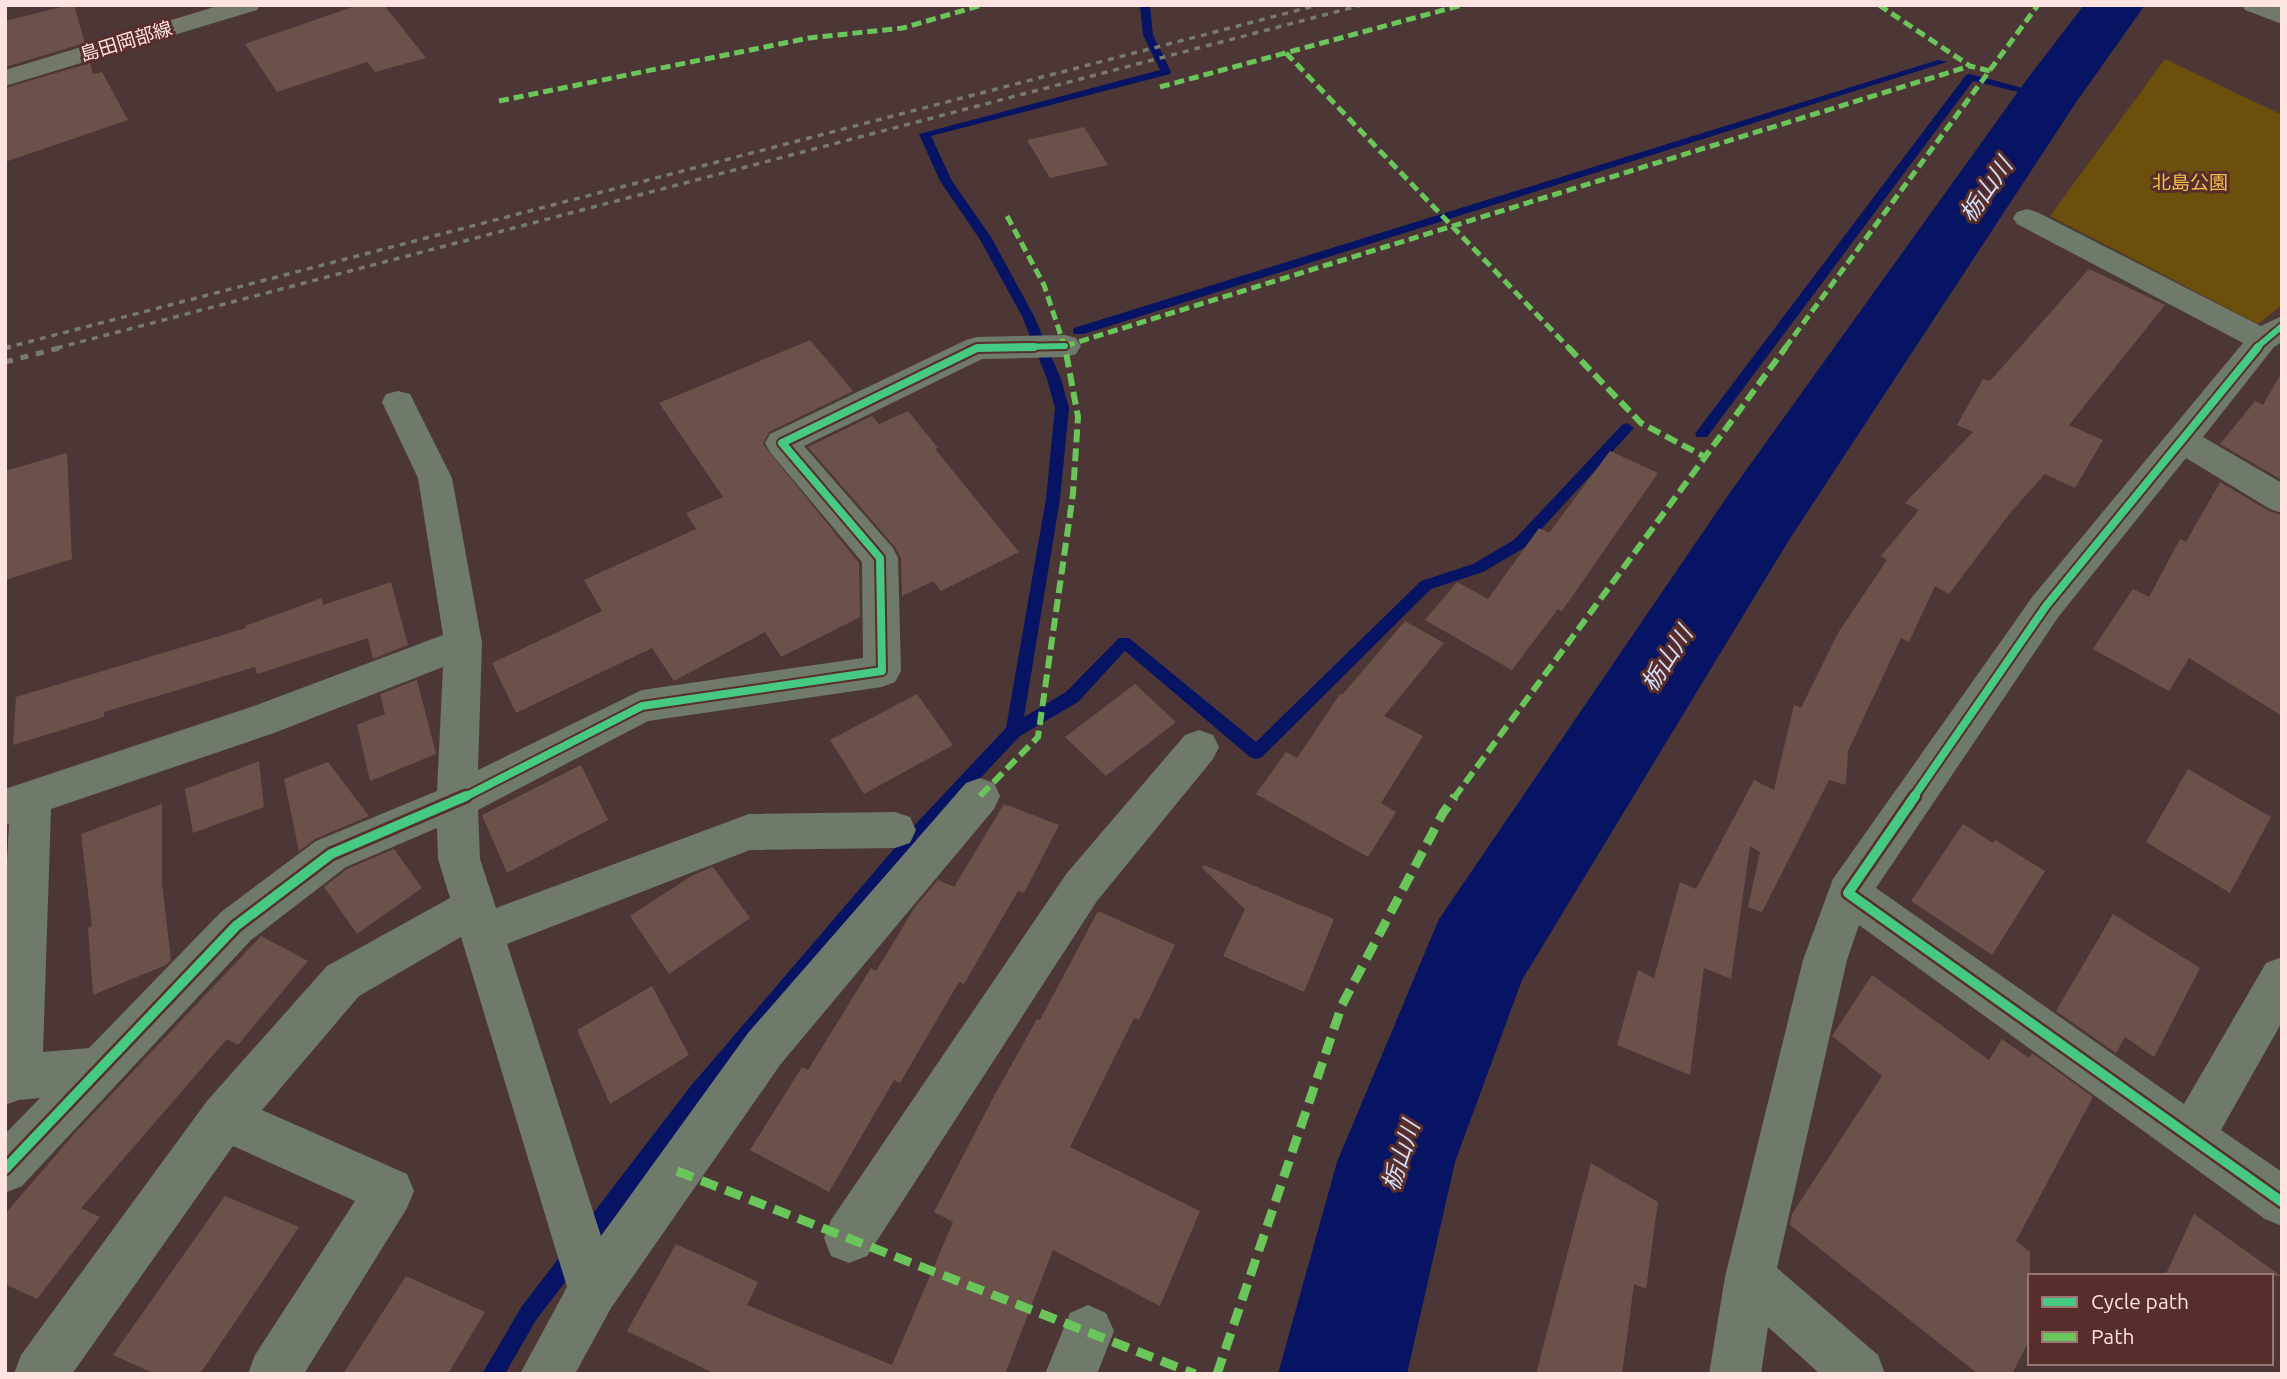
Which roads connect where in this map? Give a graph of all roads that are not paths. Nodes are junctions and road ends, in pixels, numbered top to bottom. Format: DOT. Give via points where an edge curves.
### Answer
graph roads {
  1 [pos="248,5"];
  2 [pos="2254,5"];
  3 [pos="2282,17"];
  4 [pos="5,78"];
  5 [pos="2027,218"];
  6 [pos="2273,333"];
  7 [pos="1065,346"];
  8 [pos="397,402"];
  9 [pos="2181,439"];
  10 [pos="2282,500"];
  11 [pos="463,643"];
  12 [pos="1199,747"];
  13 [pos="980,796"];
  14 [pos="457,801"];
  15 [pos="18,802"];
  16 [pos="895,830"];
  17 [pos="1848,893"];
  18 [pos="479,920"];
  19 [pos="2282,978"];
  20 [pos="99,1070"];
  21 [pos="12,1079"];
  22 [pos="224,1118"];
  23 [pos="2190,1137"];
  24 [pos="5,1169"];
  25 [pos="2282,1202"];
  26 [pos="849,1238"];
  27 [pos="1750,1277"];
  28 [pos="593,1290"];
  29 [pos="40,1374"];
  30 [pos="274,1374"];
  31 [pos="546,1374"];
  32 [pos="1735,1374"];
  33 [pos="1859,1374"];
  1 -- 4 [label="main road, 島田岡部線"];
  2 -- 3 [label="street"];
  5 -- 6 [label="street"];
  6 -- 9 [label="street"];
  7 -- 14 [label="street" via="978,348 782,443 880,558 882,671 642,706"];
  8 -- 11 [label="street" via="435,478"];
  9 -- 10 [label="street"];
  9 -- 17 [label="street" via="2046,606"];
  11 -- 14 [label="street"];
  11 -- 15 [label="street" via="260,721"];
  12 -- 26 [label="street" via="1082,887"];
  13 -- 28 [label="street" via="764,1049"];
  14 -- 18 [label="street" via="459,859"];
  14 -- 20 [label="street" via="320,862 236,926"];
  15 -- 21 [label="street"];
  16 -- 18 [label="street" via="749,832"];
  17 -- 23 [label="street"];
  17 -- 27 [label="street" via="1825,960"];
  18 -- 22 [label="street" via="343,981"];
  18 -- 28 [label="street"];
  19 -- 23 [label="street"];
  20 -- 21 [label="street"];
  20 -- 24 [label="street"];
  22 -- 29 [label="street"];
  22 -- 30 [label="street" via="390,1191"];
  23 -- 25 [label="street"];
  27 -- 32 [label="street"];
  27 -- 33 [label="street"];
  28 -- 31 [label="street"];
}
